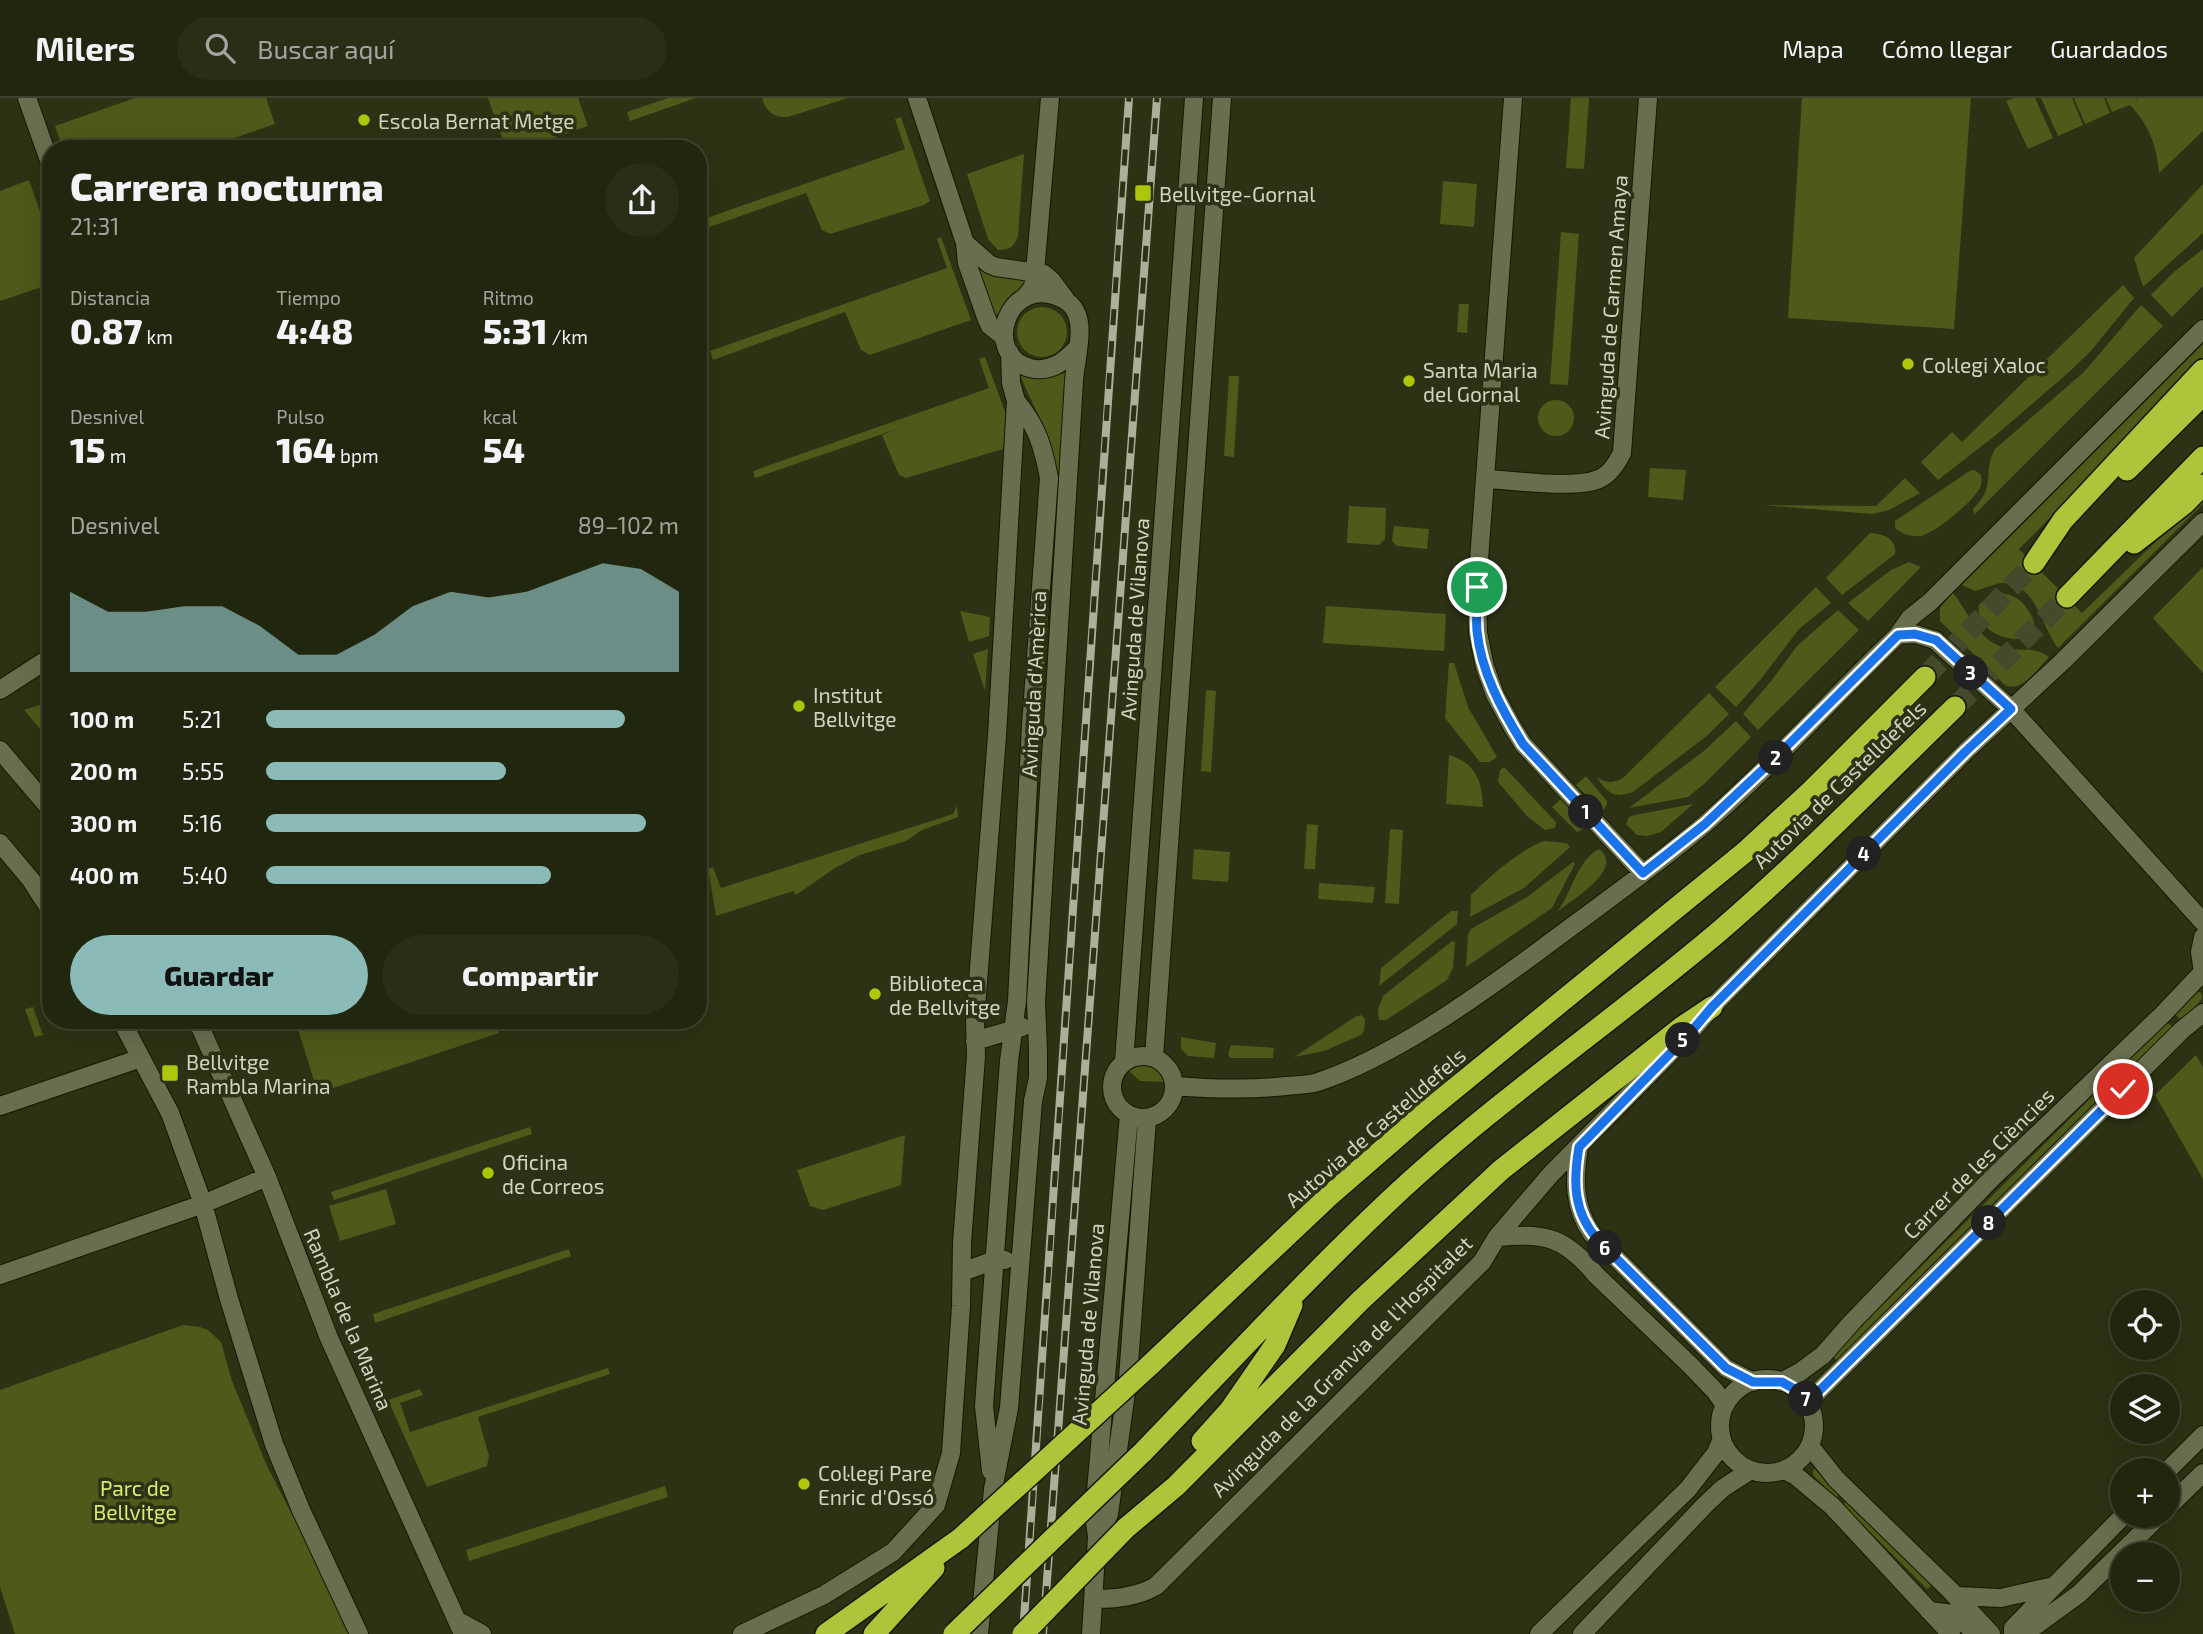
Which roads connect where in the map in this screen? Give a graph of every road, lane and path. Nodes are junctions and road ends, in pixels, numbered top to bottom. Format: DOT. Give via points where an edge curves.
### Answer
graph roads {
  1 [pos="27,98"];
  2 [pos="917,98"];
  3 [pos="1050,98"];
  4 [pos="1194,98"];
  5 [pos="1222,98"];
  6 [pos="1513,98"];
  7 [pos="1648,98"];
  8 [pos="1220,128"];
  9 [pos="1192,131"];
  10 [pos="42,140"];
  11 [pos="1189,180"];
  12 [pos="1215,196"];
  13 [pos="1041,219"];
  14 [pos="965,243"];
  15 [pos="1005,269"];
  16 [pos="1043,276"];
  17 [pos="1025,297"];
  18 [pos="1066,300"];
  19 [pos="2203,329"];
  20 [pos="1007,345"];
  21 [pos="1077,348"];
  22 [pos="2203,370"];
  23 [pos="2203,395"];
  24 [pos="1016,401"];
  25 [pos="2203,457"];
  26 [pos="1485,479"];
  27 [pos="2203,485"];
  28 [pos="2203,522"];
  29 [pos="1930,602"];
  30 [pos="1898,635"];
  31 [pos="1936,640"];
  32 [pos="42,663"];
  33 [pos="42,673"];
  34 [pos="1925,677"];
  35 [pos="20,678"];
  36 [pos="0,690"];
  37 [pos="1955,708"];
  38 [pos="2011,709"];
  39 [pos="0,750"];
  40 [pos="42,799"];
  41 [pos="0,843"];
  42 [pos="1643,873"];
  43 [pos="42,897"];
  44 [pos="2203,922"];
  45 [pos="2203,937"];
  46 [pos="2203,972"];
  47 [pos="1712,1007"];
  48 [pos="2203,1013"];
  49 [pos="1035,1022"];
  50 [pos="126,1029"];
  51 [pos="201,1029"];
  52 [pos="1015,1029"];
  53 [pos="975,1041"];
  54 [pos="1154,1057"];
  55 [pos="141,1058"];
  56 [pos="1124,1062"];
  57 [pos="1175,1086"];
  58 [pos="1032,1101"];
  59 [pos="0,1106"];
  60 [pos="1138,1117"];
  61 [pos="1579,1147"];
  62 [pos="267,1177"];
  63 [pos="203,1204"];
  64 [pos="1497,1237"];
  65 [pos="995,1260"];
  66 [pos="1019,1261"];
  67 [pos="5,1272"];
  68 [pos="962,1272"];
  69 [pos="1298,1291"];
  70 [pos="1753,1382"];
  71 [pos="1782,1382"];
  72 [pos="1724,1404"];
  73 [pos="1809,1404"];
  74 [pos="2203,1435"];
  75 [pos="1721,1441"];
  76 [pos="1810,1446"];
  77 [pos="2180,1458"];
  78 [pos="1751,1470"];
  79 [pos="1784,1470"];
  80 [pos="2203,1473"];
  81 [pos="993,1489"];
  82 [pos="2180,1495"];
  83 [pos="1126,1528"];
  84 [pos="2111,1528"];
  85 [pos="2148,1528"];
  86 [pos="961,1538"];
  87 [pos="2054,1586"];
  88 [pos="1956,1596"];
  89 [pos="1095,1599"];
  90 [pos="1929,1611"];
  91 [pos="2052,1615"];
  92 [pos="461,1628"];
  93 [pos="359,1634"];
  94 [pos="482,1634"];
  95 [pos="742,1634"];
  96 [pos="826,1634"];
  97 [pos="874,1634"];
  98 [pos="954,1634"];
  99 [pos="979,1634"];
  100 [pos="1023,1634"];
  101 [pos="1091,1634"];
  102 [pos="1539,1634"];
  103 [pos="1582,1634"];
  104 [pos="1951,1634"];
  105 [pos="1988,1634"];
  106 [pos="2013,1634"];
  107 [pos="2024,1634"];
  108 [pos="2051,1634"];
  1 -- 10 [label="street"];
  2 -- 14 [label="street"];
  3 -- 13 [label="street"];
  4 -- 9 [label="street, Avinguda de Vilanova"];
  5 -- 8 [label="street"];
  6 -- 26 [label="street"];
  7 -- 26 [label="street, Avinguda de Carmen Amaya" via="1622,453 1607,474 1591,482"];
  8 -- 9 [label="street" via="1212,137 1200,138"];
  8 -- 12 [label="street"];
  9 -- 11 [label="street, Avinguda de Vilanova"];
  11 -- 12 [label="street" via="1207,181"];
  11 -- 56 [label="street, Avinguda de Vilanova"];
  12 -- 54 [label="street"];
  13 -- 15 [label="street" via="1028,254"];
  13 -- 16 [label="street"];
  14 -- 15 [label="street" via="989,264"];
  14 -- 20 [label="street" via="967,263 986,317"];
  15 -- 16 [label="street"];
  16 -- 17 [label="street, Avinguda d'Amèrica"];
  16 -- 18 [label="street, Avinguda d'Amèrica"];
  17 -- 18 [label="street" via="1044,293"];
  17 -- 20 [label="street, Avinguda d'Amèrica" via="1009,313"];
  18 -- 21 [label="street, Avinguda d'Amèrica" via="1079,321"];
  19 -- 29 [label="street"];
  20 -- 21 [label="street" via="1020,364 1045,369"];
  20 -- 24 [label="street, Avinguda d'Amèrica"];
  21 -- 49 [label="street, Avinguda d'Amèrica"];
  22 -- 23 [label="highway" via="2063,520 2034,562"];
  24 -- 52 [label="street, Avinguda d'Amèrica" via="1031,418 1049,478"];
  24 -- 53 [label="street, Avinguda d'Amèrica"];
  25 -- 27 [label="highway" via="2067,597"];
  26 -- 42 [label="street" via="1478,633 1495,695 1523,744"];
  28 -- 38 [label="street, Avinguda de la Granvia de l'Hospitalet"];
  29 -- 30 [label="street"];
  29 -- 31 [label="street" via="1929,619"];
  30 -- 31 [label="street"];
  30 -- 42 [label="street" via="1705,824"];
  31 -- 38 [label="street"];
  32 -- 35 [label="street"];
  33 -- 35 [label="street"];
  34 -- 86 [label="highway, Autovia de Castelldefels, bridge" via="1745,852 1329,1196"];
  35 -- 36 [label="street"];
  37 -- 69 [label="highway, Autovia de Castelldefels" via="1723,928 1481,1120 1392,1198"];
  38 -- 44 [label="street"];
  38 -- 47 [label="street, Avinguda de la Granvia de l'Hospitalet"];
  39 -- 40 [label="street"];
  41 -- 43 [label="street"];
  42 -- 57 [label="street" via="1497,981 1365,1063 1315,1083 1267,1088"];
  45 -- 46 [label="street"];
  46 -- 71 [label="street, Carrer de les Ciències" via="1993,1177 1823,1355"];
  47 -- 61 [label="street, Avinguda de la Granvia de l'Hospitalet"];
  47 -- 83 [label="highway" via="1501,1170 1360,1301 1176,1486"];
  48 -- 73 [label="street"];
  49 -- 52 [label="street"];
  49 -- 58 [label="street, Avinguda d'Amèrica" via="1038,1078"];
  50 -- 55 [label="street"];
  51 -- 62 [label="street, Rambla de la Marina"];
  52 -- 53 [label="street"];
  52 -- 58 [label="street, Avinguda d'Amèrica" via="1031,1063"];
  52 -- 65 [label="street, Avinguda d'Amèrica"];
  53 -- 68 [label="street, Avinguda d'Amèrica"];
  54 -- 56 [label="street" via="1143,1055"];
  54 -- 57 [label="street" via="1170,1069"];
  55 -- 59 [label="street"];
  55 -- 63 [label="street" via="170,1113"];
  56 -- 60 [label="street" via="1111,1086 1113,1097 1120,1109"];
  57 -- 60 [label="street" via="1174,1097 1161,1113"];
  58 -- 66 [label="street, Avinguda d'Amèrica"];
  60 -- 89 [label="street, Avinguda de Vilanova" via="1094,1514"];
  61 -- 64 [label="street, Avinguda de la Granvia de l'Hospitalet"];
  61 -- 70 [label="street" via="1576,1192 1581,1216 1592,1234 1726,1368"];
  62 -- 63 [label="street"];
  62 -- 92 [label="street, Rambla de la Marina" via="330,1338"];
  63 -- 67 [label="street"];
  63 -- 93 [label="street" via="274,1444"];
  64 -- 72 [label="street" via="1544,1237 1567,1246"];
  64 -- 89 [label="street, Avinguda de la Granvia de l'Hospitalet" via="1482,1262 1156,1586 1144,1593"];
  65 -- 66 [label="street"];
  65 -- 68 [label="street"];
  65 -- 81 [label="street, Avinguda d'Amèrica" via="984,1406"];
  66 -- 81 [label="street, Avinguda d'Amèrica" via="1009,1408"];
  68 -- 95 [label="street, Avinguda d'Amèrica" via="951,1453 936,1505 893,1552 824,1595"];
  69 -- 83 [label="highway" via="1275,1345 1230,1409"];
  69 -- 98 [label="highway, Autovia de Castelldefels, bridge" via="1143,1452"];
  70 -- 71 [label="street"];
  70 -- 72 [label="street"];
  71 -- 73 [label="street"];
  72 -- 75 [label="street" via="1718,1425"];
  73 -- 76 [label="street" via="1815,1427"];
  74 -- 77 [label="street"];
  75 -- 78 [label="street" via="1739,1464"];
  75 -- 102 [label="street" via="1688,1489"];
  76 -- 79 [label="street" via="1797,1463"];
  76 -- 88 [label="street" via="1836,1479"];
  78 -- 79 [label="street"];
  78 -- 103 [label="street" via="1705,1505"];
  79 -- 90 [label="street" via="1832,1506"];
  80 -- 82 [label="street"];
  81 -- 99 [label="street, Avinguda d'Amèrica"];
  83 -- 100 [label="highway, bridge"];
  84 -- 87 [label="street"];
  85 -- 91 [label="street"];
  86 -- 96 [label="highway"];
  86 -- 97 [label="highway, Autovia de Castelldefels"];
  87 -- 88 [label="street" via="2001,1598"];
  87 -- 106 [label="street" via="2013,1628"];
  88 -- 105 [label="street"];
  89 -- 101 [label="street, Avinguda de Vilanova"];
  90 -- 104 [label="street"];
  90 -- 105 [label="street" via="1954,1614 1972,1630"];
  91 -- 107 [label="street"];
  91 -- 108 [label="street"];
  92 -- 94 [label="street"];
}
